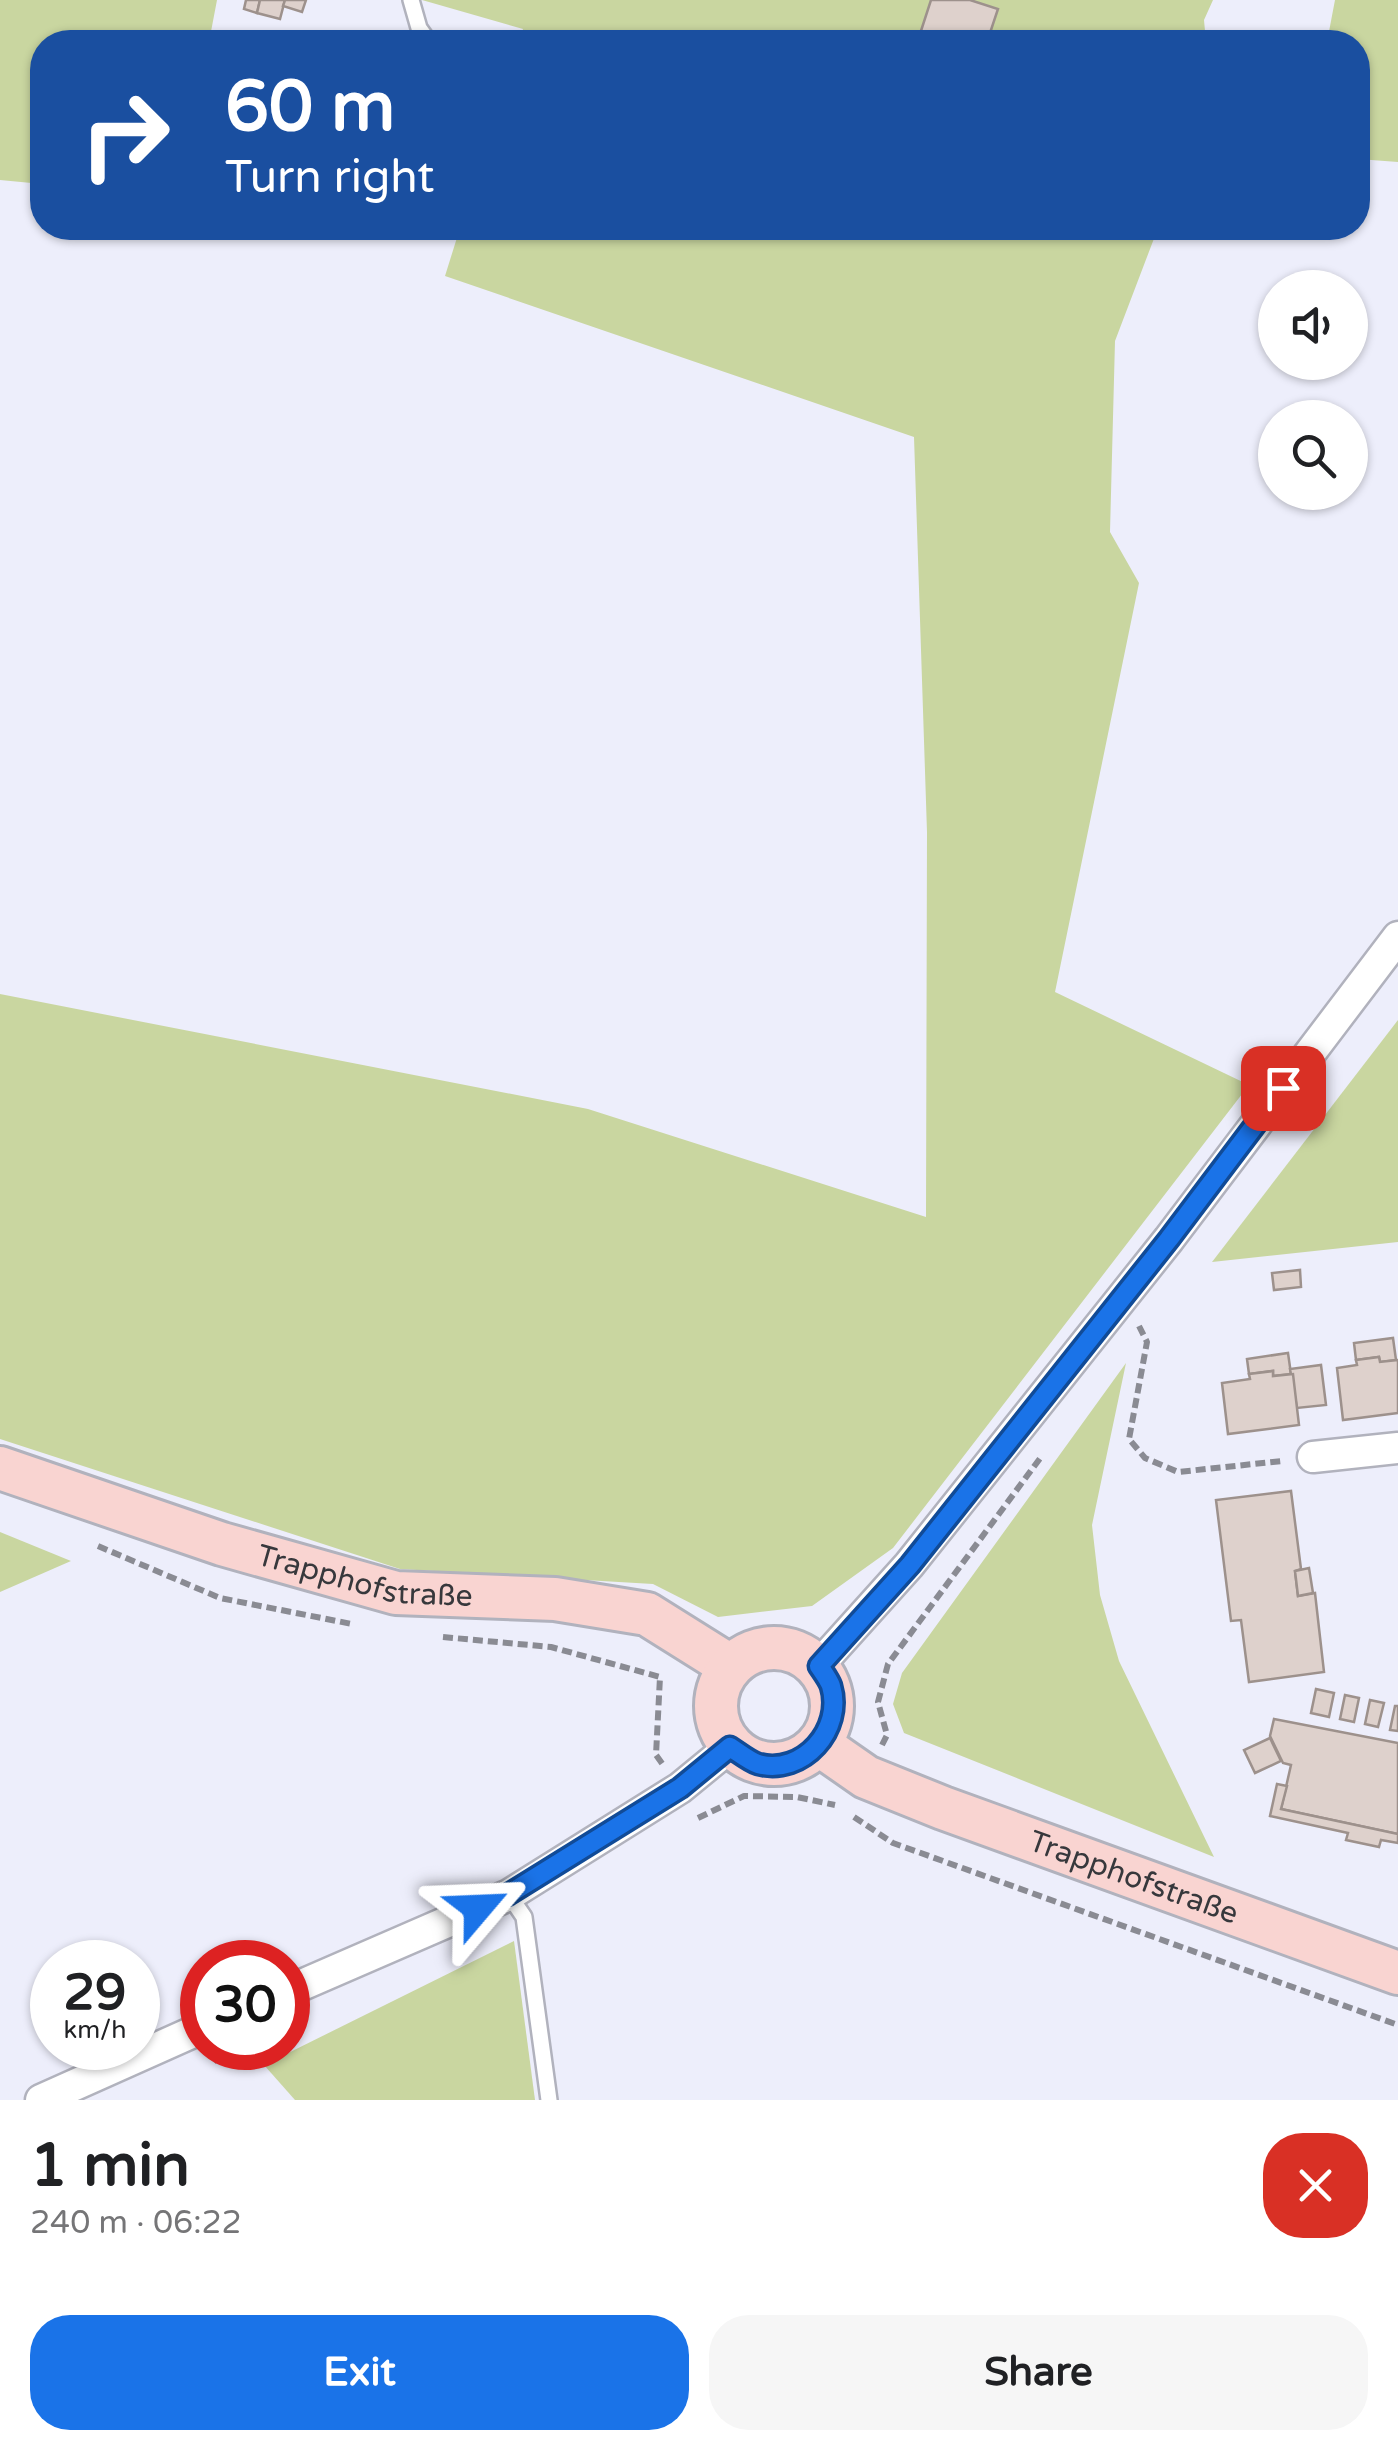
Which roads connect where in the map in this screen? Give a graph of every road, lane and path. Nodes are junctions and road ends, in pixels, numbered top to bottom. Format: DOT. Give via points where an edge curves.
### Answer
graph roads {
  1 [pos="411,0"];
  2 [pos="420,30"];
  3 [pos="1398,937"];
  4 [pos="1150,1310"];
  5 [pos="1138,1325"];
  6 [pos="1127,1341"];
  7 [pos="1047,1448"];
  8 [pos="1398,1448"];
  9 [pos="1313,1458"];
  10 [pos="0,1468"];
  11 [pos="730,1666"];
  12 [pos="819,1666"];
  13 [pos="820,1745"];
  14 [pos="730,1747"];
  15 [pos="851,1799"];
  16 [pos="509,1894"];
  17 [pos="1398,1973"];
  18 [pos="310,1981"];
  19 [pos="1398,2025"];
  20 [pos="180,2038"];
  21 [pos="41,2100"];
  22 [pos="549,2100"];
  1 -- 2 [label="lane"];
  3 -- 12 [label="street" via="910,1565"];
  4 -- 5 [label="path"];
  5 -- 6 [label="path"];
  5 -- 9 [label="path" via="1147,1342 1128,1439 1145,1458 1178,1472"];
  7 -- 15 [label="path" via="888,1664 878,1702 887,1734"];
  8 -- 9 [label="street"];
  10 -- 11 [label="street, Trapphofstraße" via="222,1544 396,1593 555,1599 647,1614"];
  11 -- 12 [label="street" via="756,1649 788,1648"];
  11 -- 14 [label="street" via="715,1697"];
  12 -- 13 [label="street" via="831,1686 833,1717"];
  13 -- 14 [label="street" via="791,1763 758,1764"];
  13 -- 15 [label="street, Trapphofstraße"];
  14 -- 16 [label="street" via="680,1788"];
  15 -- 17 [label="street, Trapphofstraße" via="961,1814"];
  15 -- 19 [label="path" via="893,1843"];
  16 -- 18 [label="street"];
  16 -- 22 [label="lane" via="524,1917"];
  20 -- 21 [label="street"];
}
